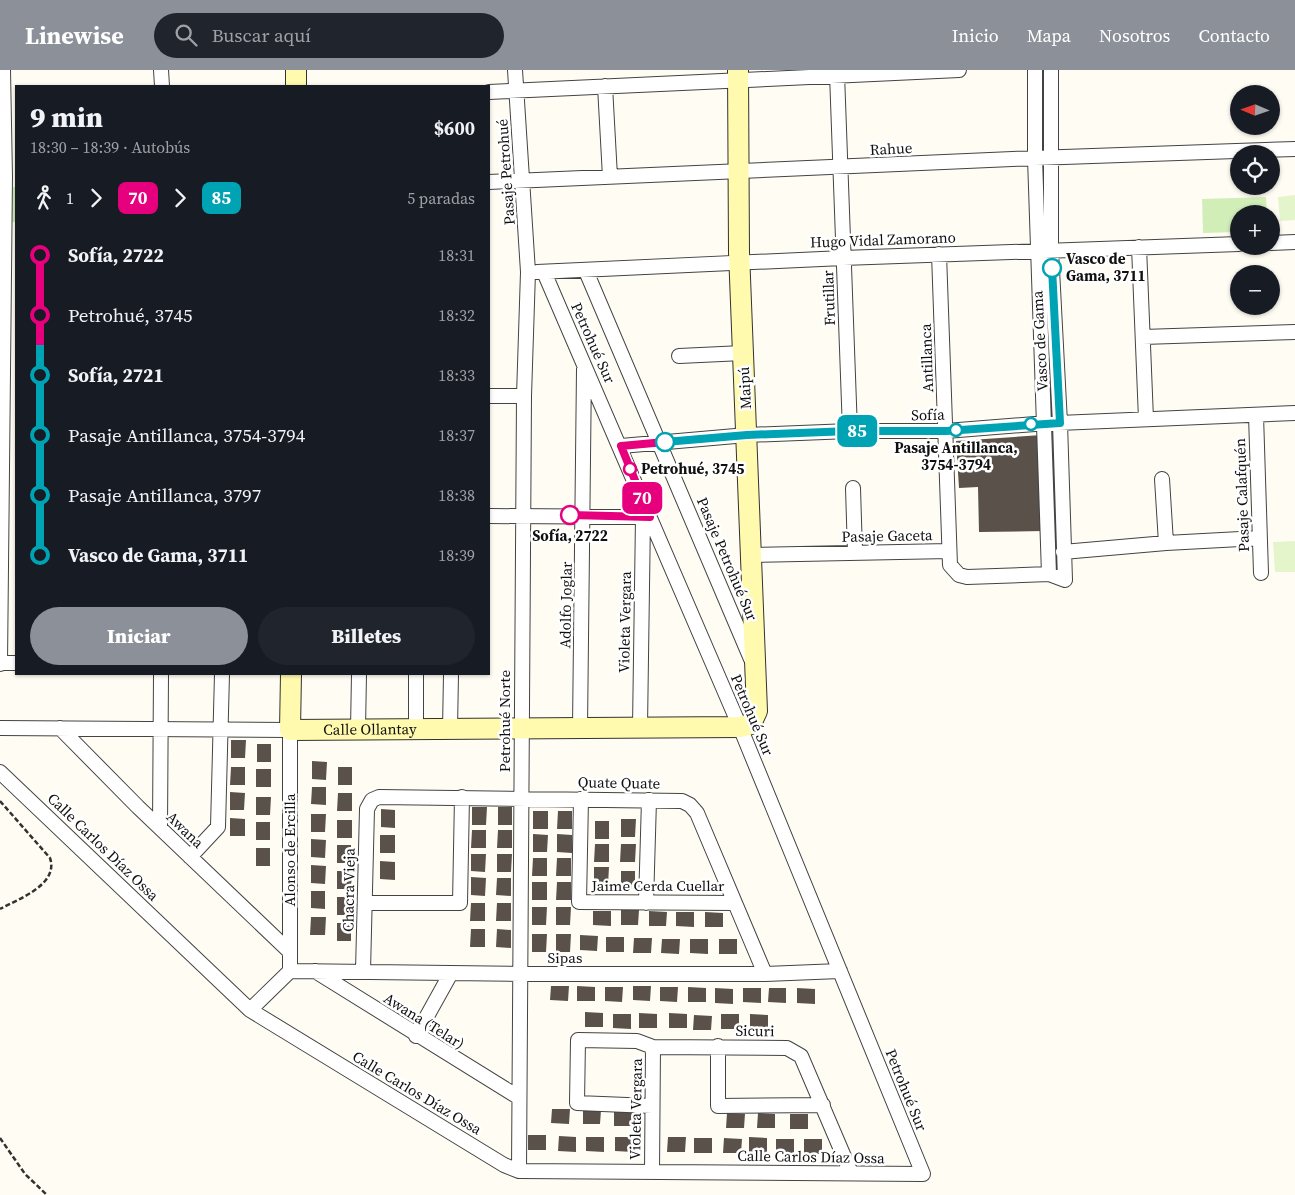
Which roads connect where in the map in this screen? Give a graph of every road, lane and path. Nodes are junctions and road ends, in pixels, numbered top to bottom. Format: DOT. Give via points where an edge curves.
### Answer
graph roads {
  1 [pos="3,70"];
  2 [pos="161,70"];
  3 [pos="296,70"];
  4 [pos="515,70"];
  5 [pos="946,70"];
  6 [pos="959,70"];
  7 [pos="1035,70"];
  8 [pos="1051,70"];
  9 [pos="837,74"];
  10 [pos="738,75"];
  11 [pos="162,85"];
  12 [pos="296,85"];
  13 [pos="605,86"];
  14 [pos="517,91"];
  15 [pos="490,92"];
  16 [pos="6,98"];
  17 [pos="1295,149"];
  18 [pos="1035,158"];
  19 [pos="1051,158"];
  20 [pos="841,167"];
  21 [pos="739,171"];
  22 [pos="10,176"];
  23 [pos="610,177"];
  24 [pos="524,180"];
  25 [pos="490,182"];
  26 [pos="1280,242"];
  27 [pos="1295,242"];
  28 [pos="1230,244"];
  29 [pos="1139,247"];
  30 [pos="1045,250"];
  31 [pos="939,254"];
  32 [pos="843,258"];
  33 [pos="739,263"];
  34 [pos="586,271"];
  35 [pos="528,272"];
  36 [pos="544,272"];
  37 [pos="7,308"];
  38 [pos="1295,332"];
  39 [pos="1143,337"];
  40 [pos="743,353"];
  41 [pos="680,356"];
  42 [pos="584,364"];
  43 [pos="9,371"];
  44 [pos="490,396"];
  45 [pos="524,396"];
  46 [pos="1295,413"];
  47 [pos="1256,415"];
  48 [pos="1146,419"];
  49 [pos="1045,423"];
  50 [pos="1060,423"];
  51 [pos="850,431"];
  52 [pos="946,431"];
  53 [pos="9,432"];
  54 [pos="747,435"];
  55 [pos="661,442"];
  56 [pos="621,446"];
  57 [pos="1162,479"];
  58 [pos="853,488"];
  59 [pos="1,512"];
  60 [pos="15,512"];
  61 [pos="584,515"];
  62 [pos="490,516"];
  63 [pos="524,516"];
  64 [pos="646,517"];
  65 [pos="1259,538"];
  66 [pos="1166,543"];
  67 [pos="949,551"];
  68 [pos="1063,552"];
  69 [pos="855,553"];
  70 [pos="752,555"];
  71 [pos="0,571"];
  72 [pos="1261,573"];
  73 [pos="1049,574"];
  74 [pos="1065,580"];
  75 [pos="0,664"];
  76 [pos="15,664"];
  77 [pos="754,667"];
  78 [pos="161,675"];
  79 [pos="222,675"];
  80 [pos="291,675"];
  81 [pos="359,675"];
  82 [pos="416,675"];
  83 [pos="451,675"];
  84 [pos="740,727"];
  85 [pos="0,728"];
  86 [pos="60,728"];
  87 [pos="161,728"];
  88 [pos="221,728"];
  89 [pos="521,728"];
  90 [pos="580,728"];
  91 [pos="640,728"];
  92 [pos="358,729"];
  93 [pos="416,729"];
  94 [pos="450,729"];
  95 [pos="290,730"];
  96 [pos="0,772"];
  97 [pos="462,797"];
  98 [pos="521,798"];
  99 [pos="581,799"];
  100 [pos="649,800"];
  101 [pos="0,801"];
  102 [pos="367,809"];
  103 [pos="160,828"];
  104 [pos="190,857"];
  105 [pos="366,903"];
  106 [pos="646,903"];
  107 [pos="736,903"];
  108 [pos="0,910"];
  109 [pos="290,952"];
  110 [pos="314,970"];
  111 [pos="290,971"];
  112 [pos="364,971"];
  113 [pos="840,971"];
  114 [pos="451,973"];
  115 [pos="520,974"];
  116 [pos="765,974"];
  117 [pos="250,1010"];
  118 [pos="416,1036"];
  119 [pos="653,1046"];
  120 [pos="718,1046"];
  121 [pos="518,1097"];
  122 [pos="823,1105"];
  123 [pos="652,1106"];
  124 [pos="0,1138"];
  125 [pos="519,1171"];
  126 [pos="652,1171"];
  127 [pos="851,1173"];
  128 [pos="923,1174"];
  129 [pos="47,1195"];
  1 -- 16 [label="street"];
  2 -- 11 [label="street"];
  3 -- 12 [label="street"];
  4 -- 14 [label="street, Pasaje Petrohué"];
  5 -- 6 [label="street"];
  5 -- 9 [label="street"];
  7 -- 18 [label="street, Vasco de Gama"];
  8 -- 19 [label="street, Vasco de Gama"];
  9 -- 10 [label="street"];
  9 -- 20 [label="street, Frutillar"];
  10 -- 13 [label="street"];
  10 -- 21 [label="street, Maipú"];
  13 -- 14 [label="street"];
  13 -- 23 [label="street"];
  14 -- 15 [label="street"];
  14 -- 24 [label="street, Pasaje Petrohué"];
  16 -- 22 [label="street"];
  17 -- 19 [label="street, Rahue"];
  18 -- 19 [label="street, Rahue"];
  18 -- 20 [label="street, Rahue"];
  18 -- 30 [label="street, Vasco de Gama"];
  19 -- 30 [label="street, Vasco de Gama"];
  20 -- 21 [label="street, Rahue"];
  20 -- 32 [label="street, Frutillar"];
  21 -- 23 [label="street, Rahue"];
  21 -- 33 [label="street, Maipú"];
  22 -- 37 [label="street"];
  23 -- 24 [label="street, Rahue"];
  24 -- 25 [label="street, Rahue"];
  24 -- 35 [label="street, Pasaje Petrohué"];
  26 -- 27 [label="street"];
  28 -- 29 [label="street, Hugo Vidal Zamorano"];
  29 -- 30 [label="street, Hugo Vidal Zamorano"];
  29 -- 39 [label="street"];
  30 -- 31 [label="street, Hugo Vidal Zamorano"];
  30 -- 49 [label="street, Vasco de Gama"];
  30 -- 50 [label="street, Vasco de Gama"];
  31 -- 32 [label="street, Hugo Vidal Zamorano"];
  31 -- 52 [label="street, Antillanca"];
  32 -- 33 [label="street, Hugo Vidal Zamorano"];
  32 -- 51 [label="street, Frutillar"];
  33 -- 34 [label="street, Hugo Vidal Zamorano"];
  33 -- 40 [label="street, Maipú"];
  34 -- 36 [label="street, Hugo Vidal Zamorano"];
  34 -- 55 [label="street, Pasaje Petrohué Sur"];
  35 -- 36 [label="street, Hugo Vidal Zamorano"];
  35 -- 45 [label="street, Petrohué Norte"];
  36 -- 42 [label="street, Petrohué Sur"];
  37 -- 43 [label="street"];
  38 -- 39 [label="street"];
  39 -- 48 [label="street"];
  40 -- 41 [label="street"];
  40 -- 54 [label="street, Maipú"];
  42 -- 56 [label="street, Petrohué Sur"];
  42 -- 61 [label="street, Adolfo Joglar"];
  43 -- 53 [label="street"];
  44 -- 45 [label="street"];
  45 -- 63 [label="street, Petrohué Norte"];
  46 -- 47 [label="street, Sofía"];
  47 -- 48 [label="street, Sofía"];
  47 -- 65 [label="street, Pasaje Calafquén"];
  48 -- 50 [label="street, Sofía"];
  49 -- 50 [label="street, Sofía"];
  49 -- 52 [label="street, Sofía"];
  49 -- 73 [label="street, Vasco de Gama"];
  50 -- 68 [label="street, Vasco de Gama"];
  51 -- 52 [label="street, Sofía"];
  51 -- 54 [label="street, Sofía"];
  52 -- 67 [label="street, Antillanca"];
  53 -- 59 [label="street"];
  54 -- 55 [label="street, Sofía"];
  54 -- 70 [label="street, Maipú"];
  55 -- 56 [label="street, Sofía"];
  55 -- 77 [label="street, Pasaje Petrohué Sur"];
  56 -- 64 [label="street, Petrohué Sur"];
  57 -- 66 [label="street"];
  58 -- 69 [label="street"];
  59 -- 60 [label="street"];
  59 -- 71 [label="street"];
  61 -- 63 [label="street"];
  61 -- 64 [label="street"];
  61 -- 90 [label="street, Adolfo Joglar"];
  62 -- 63 [label="street"];
  63 -- 89 [label="street, Petrohué Norte"];
  64 -- 84 [label="street, Petrohué Sur"];
  64 -- 91 [label="street, Violeta Vergara"];
  65 -- 66 [label="street"];
  65 -- 72 [label="street, Pasaje Calafquén"];
  66 -- 68 [label="street"];
  67 -- 69 [label="street, Pasaje Gaceta"];
  67 -- 73 [label="street, Pasaje Gaceta" via="950,565 960,575"];
  68 -- 74 [label="street, Vasco de Gama"];
  69 -- 70 [label="street, Pasaje Gaceta"];
  70 -- 77 [label="street, Maipú"];
  71 -- 75 [label="street"];
  73 -- 74 [label="street, Pasaje Gaceta"];
  75 -- 76 [label="street"];
  77 -- 84 [label="street, Maipú" via="757,711 751,724"];
  78 -- 87 [label="street"];
  79 -- 88 [label="street"];
  80 -- 95 [label="street, Alonso de Ercilla"];
  81 -- 92 [label="street"];
  82 -- 93 [label="street"];
  83 -- 94 [label="street"];
  84 -- 91 [label="street, Calle Ollantay"];
  84 -- 113 [label="street, Petrohué Sur"];
  85 -- 86 [label="street, Calle Ollantay"];
  86 -- 87 [label="street, Calle Ollantay"];
  86 -- 103 [label="street, Awana"];
  87 -- 88 [label="street, Calle Ollantay"];
  87 -- 103 [label="street"];
  88 -- 95 [label="street, Calle Ollantay"];
  88 -- 104 [label="street" via="218,827"];
  89 -- 90 [label="street, Calle Ollantay"];
  89 -- 94 [label="street, Calle Ollantay"];
  89 -- 98 [label="street, Petrohué Norte"];
  90 -- 91 [label="street, Calle Ollantay"];
  92 -- 93 [label="street, Calle Ollantay"];
  92 -- 95 [label="street, Calle Ollantay"];
  93 -- 94 [label="street, Calle Ollantay"];
  95 -- 109 [label="street, Alonso de Ercilla"];
  96 -- 117 [label="street, Calle Carlos Díaz Ossa"];
  97 -- 98 [label="street, Quate Quate"];
  97 -- 102 [label="street, Quate Quate" via="379,797 372,800"];
  97 -- 105 [label="street" via="460,903"];
  98 -- 99 [label="street, Quate Quate"];
  98 -- 115 [label="street, Petrohué Norte"];
  99 -- 100 [label="street, Quate Quate"];
  99 -- 106 [label="street, Jaime Cerda Cuellar" via="580,902"];
  100 -- 106 [label="street"];
  100 -- 107 [label="street, Quate Quate" via="682,801 697,813"];
  101 -- 108 [label="path" via="50,858 51,868 44,883"];
  102 -- 105 [label="street, Chacra Vieja"];
  103 -- 104 [label="street, Awana"];
  104 -- 109 [label="street, Awana"];
  105 -- 112 [label="street, Chacra Vieja"];
  106 -- 107 [label="street, Jaime Cerda Cuellar"];
  107 -- 116 [label="street, Quate Quate"];
  109 -- 111 [label="street, Alonso de Ercilla"];
  110 -- 111 [label="street, Sipas"];
  110 -- 112 [label="street, Sipas"];
  110 -- 118 [label="street, Awana (Telar)"];
  111 -- 117 [label="street"];
  112 -- 114 [label="street, Sipas"];
  113 -- 116 [label="street, Sipas"];
  113 -- 128 [label="street, Petrohué Sur"];
  114 -- 115 [label="street, Sipas"];
  114 -- 118 [label="street"];
  115 -- 116 [label="street, Sipas"];
  115 -- 121 [label="street, Petrohué Norte"];
  117 -- 125 [label="street, Calle Carlos Díaz Ossa" via="504,1165"];
  118 -- 121 [label="street, Awana (Telar)"];
  119 -- 120 [label="street, Sicuri"];
  119 -- 123 [label="street, Violeta Vergara"];
  119 -- 123 [label="street, Sicuri" via="637,1041 578,1040 577,1103"];
  120 -- 122 [label="street, Sicuri" via="796,1051"];
  120 -- 122 [label="street" via="718,1106"];
  121 -- 125 [label="street, Petrohué Norte"];
  122 -- 127 [label="street, Sicuri"];
  123 -- 126 [label="street, Violeta Vergara"];
  124 -- 129 [label="path" via="25,1174"];
  125 -- 126 [label="street, Calle Carlos Díaz Ossa"];
  126 -- 127 [label="street, Calle Carlos Díaz Ossa"];
  127 -- 128 [label="street, Calle Carlos Díaz Ossa"];
}
